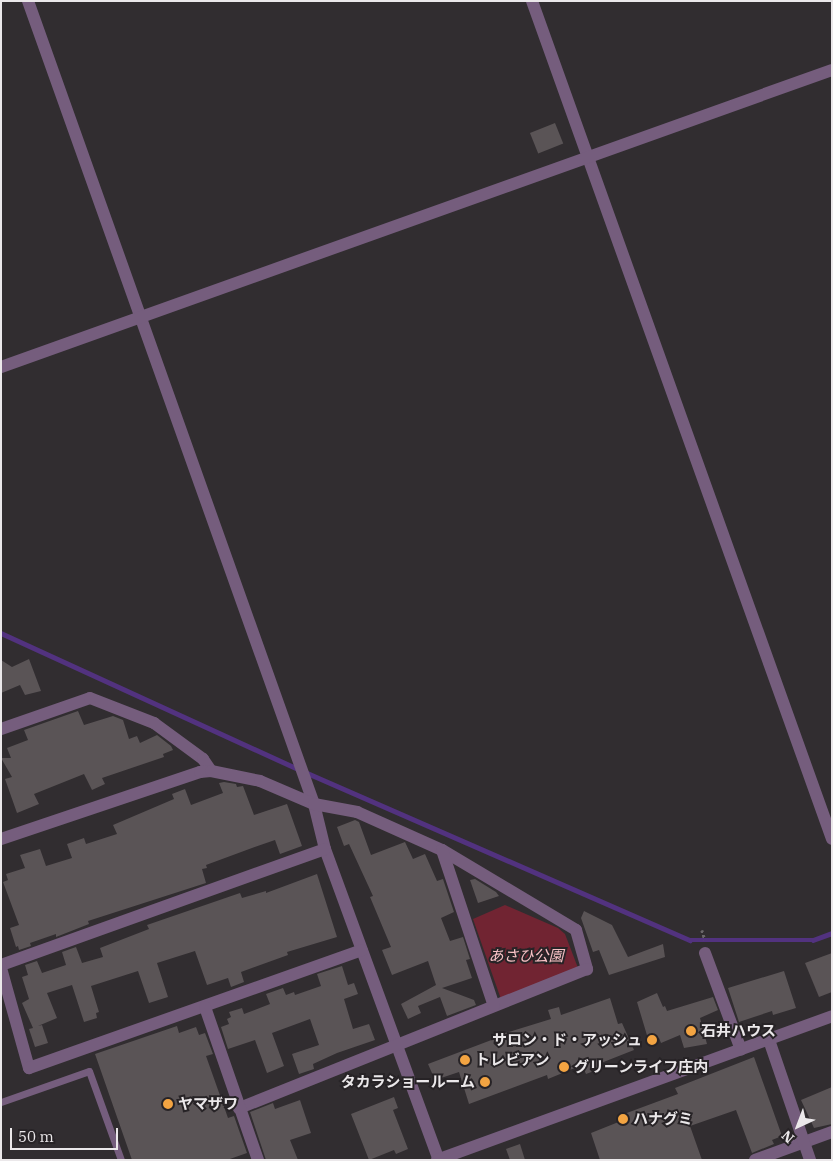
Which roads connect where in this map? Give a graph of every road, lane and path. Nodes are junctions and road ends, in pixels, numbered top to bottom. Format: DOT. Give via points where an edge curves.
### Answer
graph roads {
  1 [pos="28,1"];
  2 [pos="532,1"];
  3 [pos="832,70"];
  4 [pos="588,157"];
  5 [pos="140,318"];
  6 [pos="1,367"];
  7 [pos="1,729"];
  8 [pos="211,771"];
  9 [pos="314,804"];
  10 [pos="832,839"];
  11 [pos="1,840"];
  12 [pos="325,849"];
  13 [pos="442,850"];
  14 [pos="702,930"];
  15 [pos="706,949"];
  16 [pos="362,950"];
  17 [pos="1,966"];
  18 [pos="494,1006"];
  19 [pos="205,1007"];
  20 [pos="832,1016"];
  21 [pos="769,1040"];
  22 [pos="397,1045"];
  23 [pos="741,1050"];
  24 [pos="1,1102"];
  25 [pos="239,1108"];
  26 [pos="832,1132"];
  27 [pos="804,1142"];
  28 [pos="122,1160"];
  29 [pos="258,1160"];
  30 [pos="438,1160"];
  31 [pos="755,1160"];
  32 [pos="810,1160"];
  1 -- 5 [label="street"];
  2 -- 4 [label="street"];
  3 -- 4 [label="street"];
  4 -- 5 [label="street"];
  4 -- 10 [label="street"];
  5 -- 6 [label="street"];
  5 -- 9 [label="street"];
  7 -- 8 [label="street" via="90,698 154,723 203,759"];
  8 -- 9 [label="street" via="260,781"];
  8 -- 11 [label="street"];
  9 -- 12 [label="street"];
  9 -- 13 [label="street" via="357,812"];
  12 -- 16 [label="street"];
  12 -- 17 [label="street"];
  13 -- 18 [label="street"];
  13 -- 18 [label="street" via="576,930 587,969"];
  14 -- 15 [label="path"];
  15 -- 23 [label="street"];
  16 -- 19 [label="street"];
  16 -- 22 [label="street"];
  17 -- 19 [label="street" via="29,1068"];
  18 -- 22 [label="street"];
  19 -- 25 [label="street"];
  20 -- 21 [label="street"];
  21 -- 23 [label="street"];
  21 -- 27 [label="street"];
  22 -- 25 [label="street"];
  22 -- 30 [label="street"];
  23 -- 30 [label="street"];
  24 -- 28 [label="lane" via="89,1071"];
  25 -- 29 [label="street"];
  26 -- 27 [label="street"];
  27 -- 31 [label="street"];
  27 -- 32 [label="street"];
}
